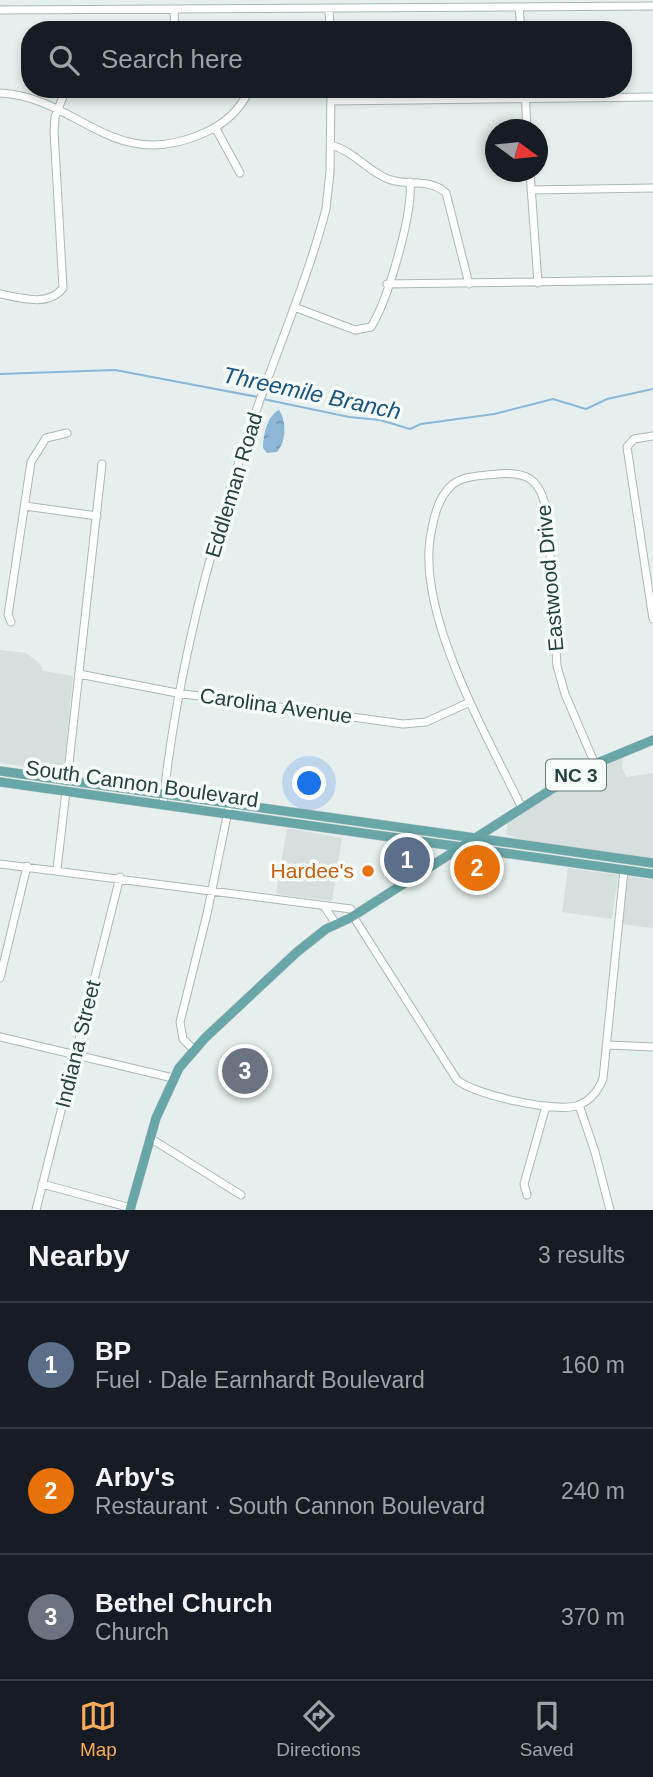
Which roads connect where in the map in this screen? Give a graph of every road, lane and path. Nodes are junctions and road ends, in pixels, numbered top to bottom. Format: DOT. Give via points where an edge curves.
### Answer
graph roads {
  1 [pos="69,0"];
  2 [pos="653,6"];
  3 [pos="519,7"];
  4 [pos="328,9"];
  5 [pos="0,10"];
  6 [pos="69,10"];
  7 [pos="174,10"];
  8 [pos="175,21"];
  9 [pos="329,21"];
  10 [pos="520,21"];
  11 [pos="0,93"];
  12 [pos="21,97"];
  13 [pos="632,97"];
  14 [pos="653,97"];
  15 [pos="25,98"];
  16 [pos="63,98"];
  17 [pos="245,98"];
  18 [pos="525,98"];
  19 [pos="331,101"];
  20 [pos="59,109"];
  21 [pos="526,119"];
  22 [pos="215,127"];
  23 [pos="331,145"];
  24 [pos="240,173"];
  25 [pos="410,182"];
  26 [pos="531,182"];
  27 [pos="653,188"];
  28 [pos="531,190"];
  29 [pos="653,280"];
  30 [pos="538,283"];
  31 [pos="387,284"];
  32 [pos="469,284"];
  33 [pos="0,294"];
  34 [pos="294,307"];
  35 [pos="67,433"];
  36 [pos="653,436"];
  37 [pos="102,464"];
  38 [pos="25,506"];
  39 [pos="97,516"];
  40 [pos="653,619"];
  41 [pos="11,622"];
  42 [pos="79,674"];
  43 [pos="177,693"];
  44 [pos="470,702"];
  45 [pos="653,737"];
  46 [pos="594,762"];
  47 [pos="0,771"];
  48 [pos="0,782"];
  49 [pos="67,786"];
  50 [pos="164,799"];
  51 [pos="520,804"];
  52 [pos="228,809"];
  53 [pos="504,821"];
  54 [pos="466,842"];
  55 [pos="513,844"];
  56 [pos="0,864"];
  57 [pos="653,865"];
  58 [pos="27,866"];
  59 [pos="57,869"];
  60 [pos="624,870"];
  61 [pos="653,874"];
  62 [pos="120,877"];
  63 [pos="211,890"];
  64 [pos="324,906"];
  65 [pos="352,913"];
  66 [pos="334,921"];
  67 [pos="326,929"];
  68 [pos="0,978"];
  69 [pos="0,1037"];
  70 [pos="608,1045"];
  71 [pos="653,1047"];
  72 [pos="194,1050"];
  73 [pos="75,1054"];
  74 [pos="173,1078"];
  75 [pos="579,1105"];
  76 [pos="546,1106"];
  77 [pos="150,1138"];
  78 [pos="42,1184"];
  79 [pos="241,1195"];
  80 [pos="527,1195"];
  81 [pos="130,1209"];
  82 [pos="36,1210"];
  83 [pos="610,1210"];
  1 -- 6 [label="street"];
  2 -- 3 [label="street"];
  3 -- 4 [label="street"];
  3 -- 10 [label="street"];
  4 -- 7 [label="street"];
  4 -- 9 [label="street"];
  5 -- 6 [label="street"];
  6 -- 7 [label="street"];
  7 -- 8 [label="street"];
  11 -- 12 [label="street"];
  13 -- 14 [label="street"];
  15 -- 20 [label="street"];
  16 -- 20 [label="street"];
  17 -- 22 [label="street" via="240,108"];
  18 -- 19 [label="street"];
  18 -- 21 [label="street"];
  19 -- 23 [label="street, Eddleman Road"];
  20 -- 22 [label="street" via="106,136 137,143 177,142"];
  20 -- 33 [label="street" via="54,131 63,288 45,299"];
  22 -- 24 [label="street"];
  23 -- 25 [label="street" via="349,151 386,178"];
  23 -- 34 [label="street, Eddleman Road" via="327,209"];
  25 -- 31 [label="street" via="408,219"];
  25 -- 32 [label="street" via="433,184 446,193"];
  26 -- 28 [label="street"];
  27 -- 28 [label="street"];
  28 -- 30 [label="street"];
  29 -- 30 [label="street"];
  30 -- 32 [label="street"];
  31 -- 32 [label="street"];
  31 -- 34 [label="street" via="374,322 365,331"];
  34 -- 43 [label="street, Eddleman Road" via="255,415"];
  35 -- 38 [label="street" via="46,438 31,462"];
  36 -- 40 [label="street" via="629,442 628,454"];
  37 -- 39 [label="street"];
  38 -- 39 [label="street"];
  38 -- 41 [label="street" via="8,615"];
  39 -- 42 [label="street"];
  42 -- 43 [label="street, Carolina Avenue"];
  42 -- 49 [label="street"];
  43 -- 44 [label="street, Carolina Avenue" via="402,724 426,722"];
  43 -- 50 [label="street, Eddleman Road"];
  44 -- 46 [label="street, Eastwood Drive" via="437,608 429,560 434,522 441,499 456,483 475,476 519,473 537,484 545,502 558,666"];
  44 -- 51 [label="street, Eastwood Drive"];
  45 -- 46 [label="main road, NC 3"];
  46 -- 51 [label="main road, NC 3"];
  46 -- 53 [label="main road, NC 3"];
  47 -- 49 [label="main road, South Cannon Boulevard"];
  48 -- 49 [label="main road, South Cannon Boulevard"];
  49 -- 50 [label="main road, South Cannon Boulevard"];
  49 -- 59 [label="street"];
  50 -- 52 [label="main road, South Cannon Boulevard"];
  51 -- 54 [label="main road, NC 3"];
  52 -- 54 [label="main road, South Cannon Boulevard"];
  52 -- 54 [label="main road, South Cannon Boulevard"];
  52 -- 63 [label="street"];
  53 -- 54 [label="main road, NC 3"];
  53 -- 55 [label="main road" via="502,832"];
  54 -- 55 [label="main road, South Cannon Boulevard"];
  54 -- 60 [label="main road, South Cannon Boulevard"];
  54 -- 65 [label="main road, NC 3"];
  55 -- 57 [label="main road, South Cannon Boulevard"];
  56 -- 58 [label="street"];
  57 -- 60 [label="main road"];
  58 -- 59 [label="street"];
  58 -- 68 [label="street"];
  59 -- 62 [label="street"];
  60 -- 61 [label="main road, South Cannon Boulevard"];
  60 -- 70 [label="street"];
  62 -- 63 [label="street"];
  62 -- 73 [label="street, Indiana Street"];
  63 -- 64 [label="street"];
  63 -- 72 [label="street" via="180,1022 183,1039"];
  64 -- 65 [label="street"];
  64 -- 66 [label="street"];
  65 -- 66 [label="main road, NC 3"];
  65 -- 67 [label="main road, NC 3"];
  65 -- 76 [label="street" via="457,1080 472,1089"];
  66 -- 67 [label="main road, NC 3"];
  67 -- 72 [label="main road, NC 3"];
  69 -- 73 [label="street"];
  70 -- 71 [label="street"];
  70 -- 75 [label="street" via="599,1087"];
  72 -- 74 [label="main road, NC 3"];
  73 -- 74 [label="street"];
  73 -- 78 [label="street, Indiana Street"];
  74 -- 77 [label="main road, NC 3"];
  75 -- 76 [label="street"];
  75 -- 83 [label="street"];
  76 -- 80 [label="street" via="524,1184"];
  77 -- 79 [label="street"];
  77 -- 81 [label="main road, NC 3"];
  78 -- 81 [label="street"];
  78 -- 82 [label="street, Indiana Street"];
}
